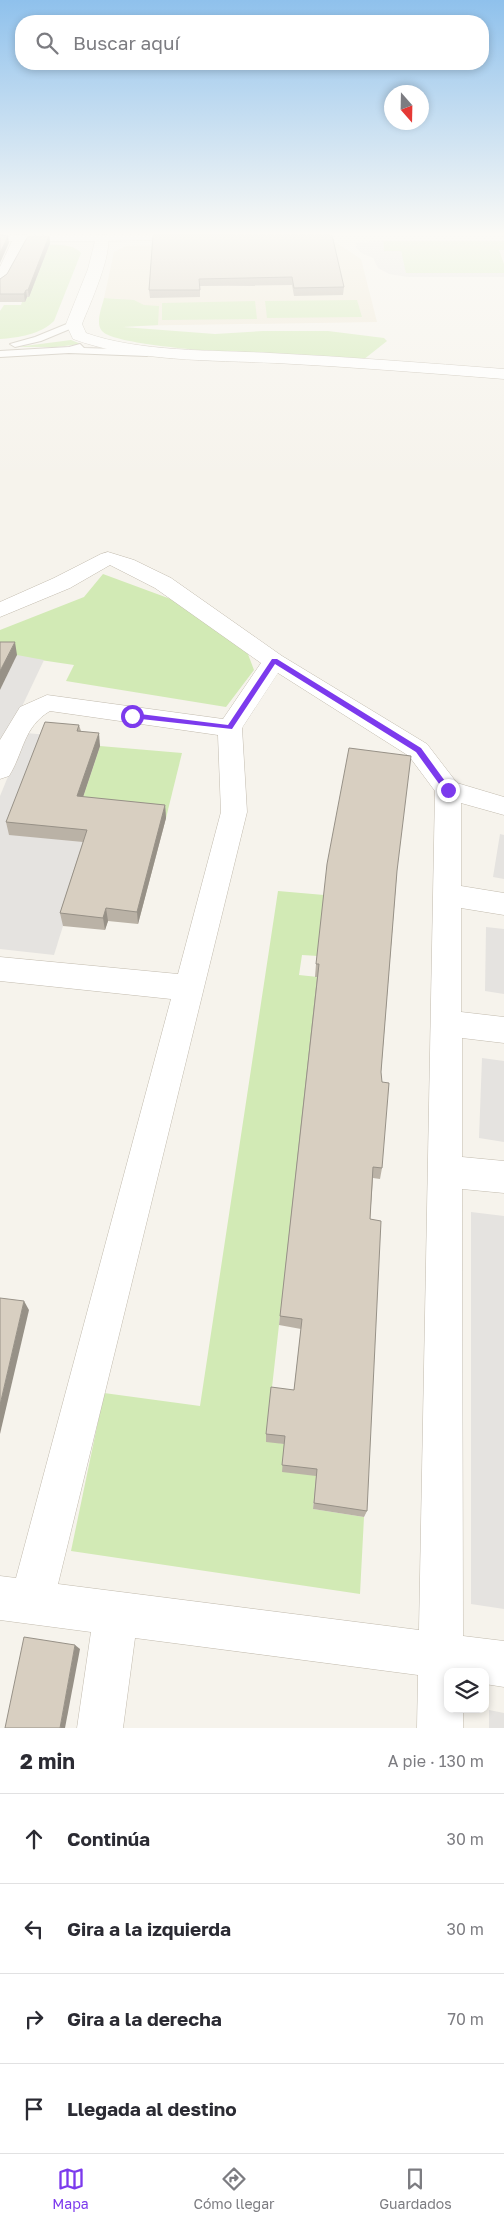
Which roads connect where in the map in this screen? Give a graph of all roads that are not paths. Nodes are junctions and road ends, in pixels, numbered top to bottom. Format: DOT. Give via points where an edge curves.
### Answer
graph roads {
  1 [pos="80,316"];
  2 [pos="76,330"];
  3 [pos="96,342"];
  4 [pos="1,350"];
  5 [pos="69,350"];
  6 [pos="168,353"];
  7 [pos="504,374"];
  8 [pos="0,610"];
  9 [pos="274,661"];
  10 [pos="230,728"];
  11 [pos="0,770"];
  12 [pos="448,790"];
  13 [pos="504,806"];
  14 [pos="447,895"];
  15 [pos="504,904"];
  16 [pos="0,968"];
  17 [pos="189,988"];
  18 [pos="446,1024"];
  19 [pos="504,1030"];
  20 [pos="444,1171"];
  21 [pos="504,1177"];
  22 [pos="16,1600"];
  23 [pos="116,1612"];
  24 [pos="441,1656"];
  25 [pos="504,1664"];
  26 [pos="100,1728"];
  27 [pos="440,1728"];
  1 -- 2 [label="street"];
  2 -- 3 [label="street"];
  2 -- 4 [label="lane"];
  3 -- 5 [label="lane"];
  3 -- 6 [label="street"];
  4 -- 5 [label="lane"];
  5 -- 6 [label="lane"];
  6 -- 7 [label="street"];
  8 -- 9 [label="street" via="62,583 108,558 163,583"];
  9 -- 10 [label="street"];
  9 -- 12 [label="street" via="418,750"];
  10 -- 11 [label="street" via="47,703 29,713 10,744"];
  10 -- 17 [label="street" via="234,812"];
  12 -- 13 [label="street"];
  12 -- 14 [label="street"];
  14 -- 15 [label="street"];
  14 -- 18 [label="street"];
  16 -- 17 [label="street"];
  17 -- 22 [label="street"];
  18 -- 19 [label="street"];
  18 -- 20 [label="street"];
  20 -- 21 [label="street"];
  20 -- 24 [label="street"];
  22 -- 23 [label="street"];
  23 -- 24 [label="street"];
  23 -- 26 [label="street"];
  24 -- 25 [label="street"];
  24 -- 27 [label="street"];
}
